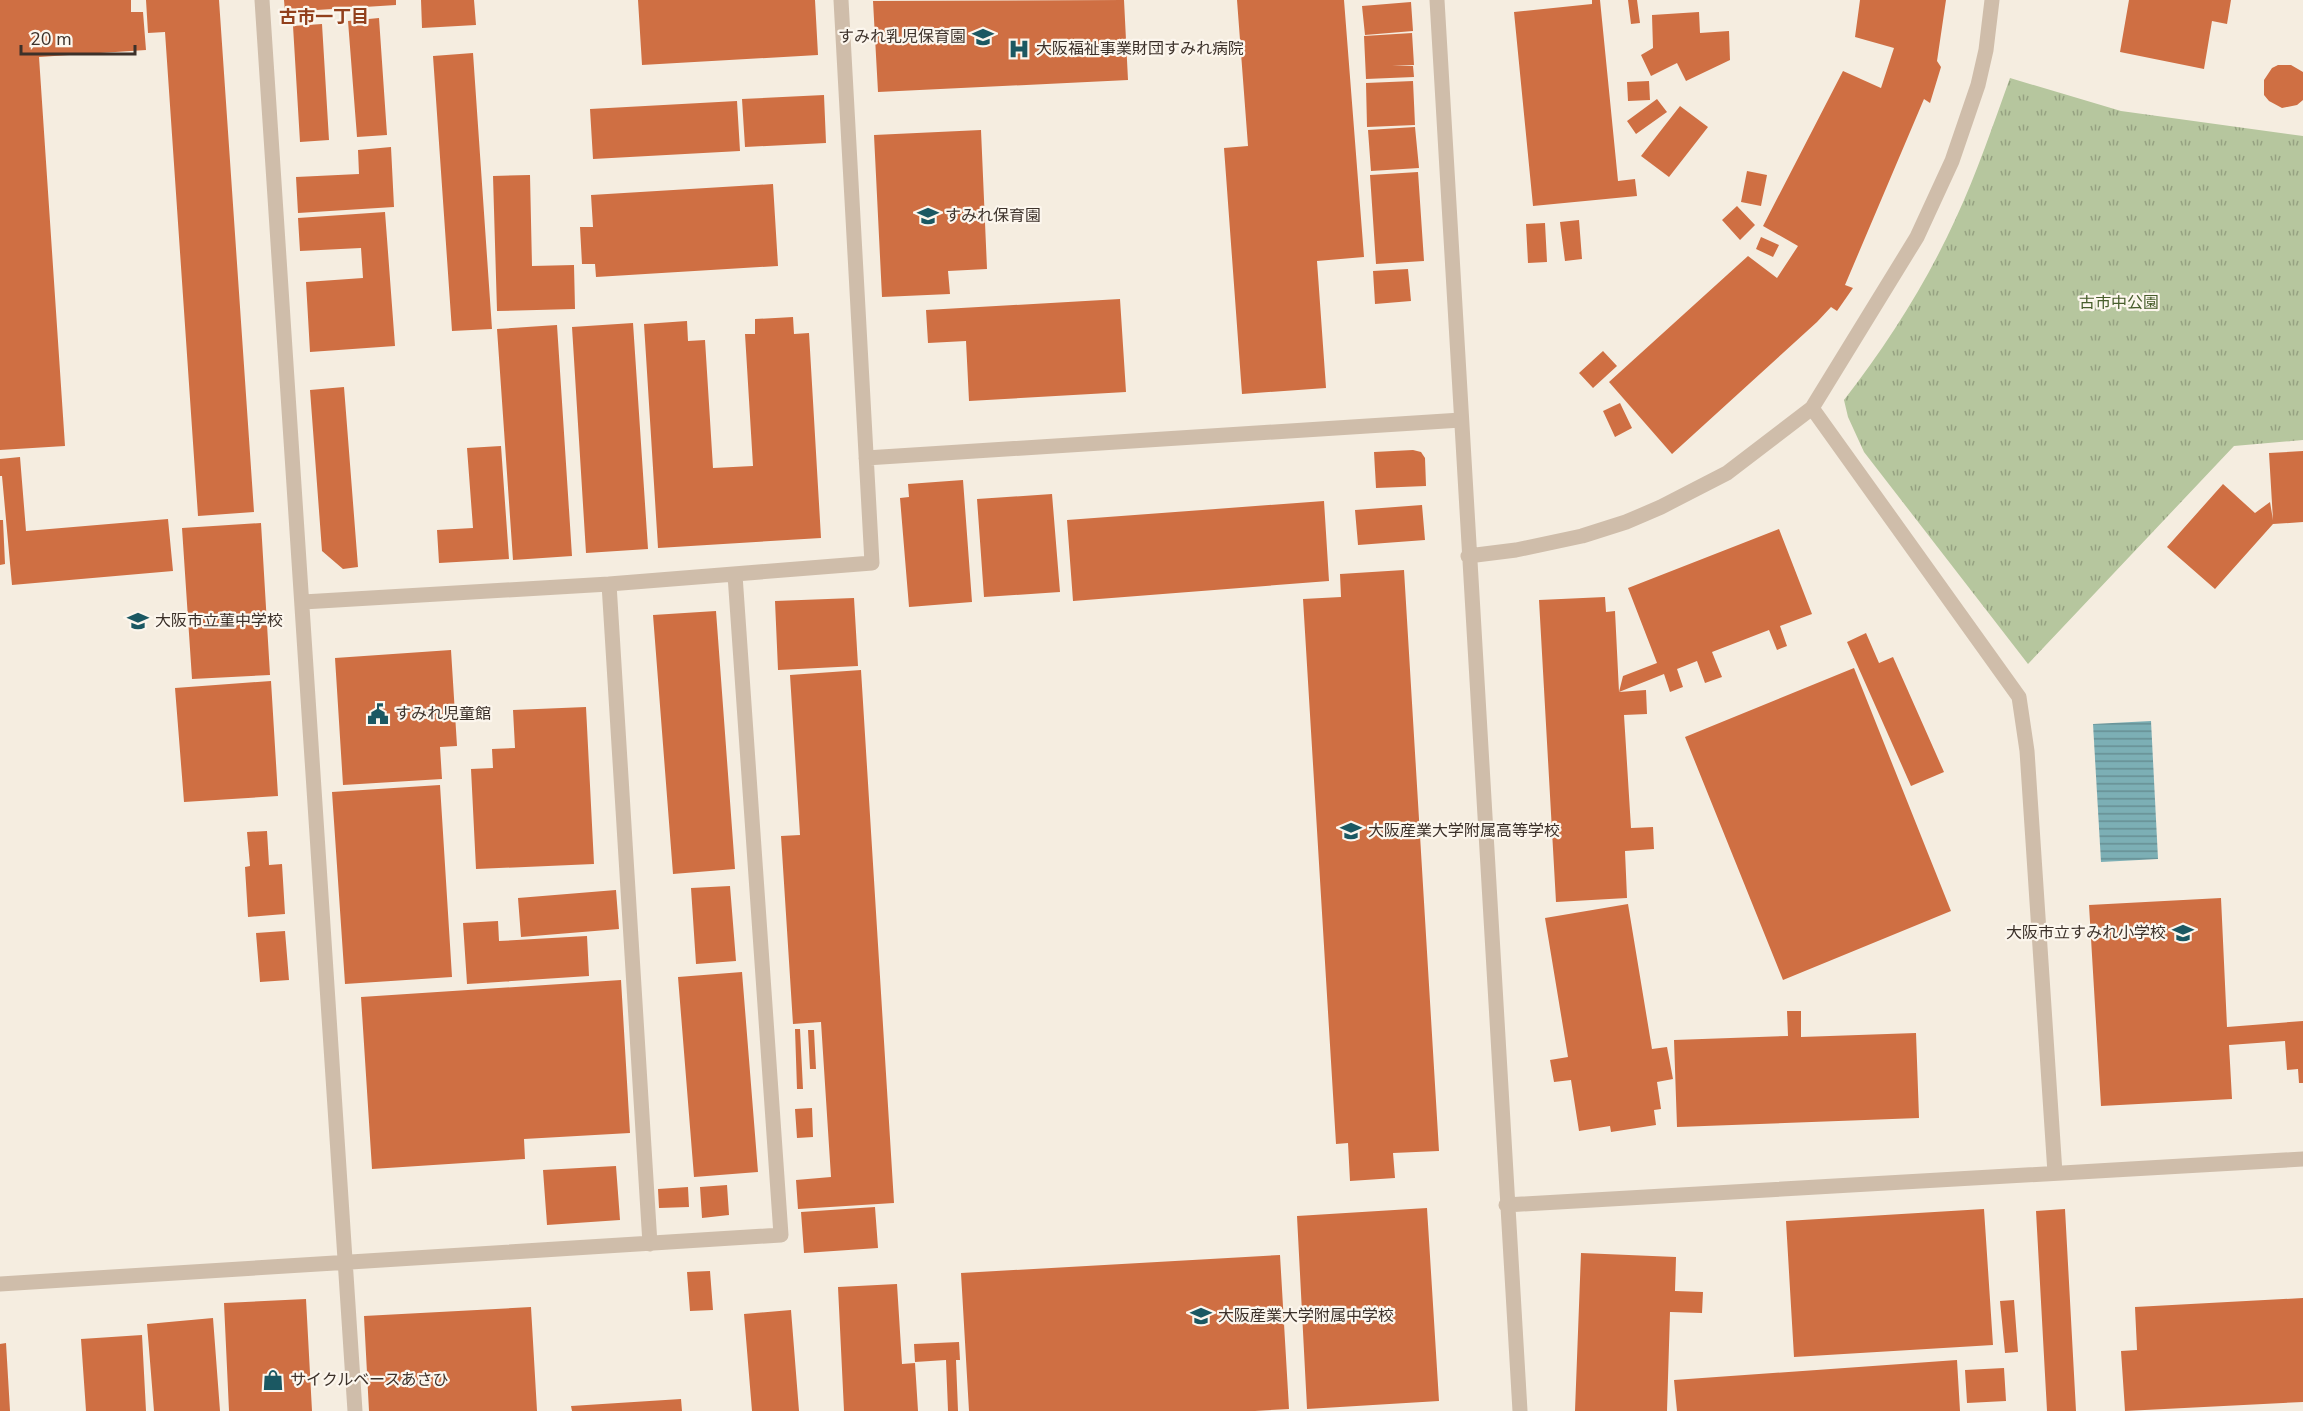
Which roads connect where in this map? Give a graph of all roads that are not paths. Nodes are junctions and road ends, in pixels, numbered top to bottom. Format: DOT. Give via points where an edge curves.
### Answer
graph roads {
  1 [pos="262,0"];
  2 [pos="841,0"];
  3 [pos="1437,0"];
  4 [pos="1992,0"];
  5 [pos="1812,408"];
  6 [pos="1461,420"];
  7 [pos="866,458"];
  8 [pos="1468,556"];
  9 [pos="735,575"];
  10 [pos="609,584"];
  11 [pos="303,603"];
  12 [pos="2303,1159"];
  13 [pos="2055,1173"];
  14 [pos="1506,1205"];
  15 [pos="650,1244"];
  16 [pos="344,1262"];
  17 [pos="0,1284"];
  18 [pos="354,1411"];
  19 [pos="1520,1411"];
  1 -- 11 [label="street"];
  2 -- 7 [label="street"];
  3 -- 6 [label="street"];
  4 -- 5 [label="street" via="1978,85 1952,161 1917,237"];
  5 -- 8 [label="street" via="1726,473 1661,507 1582,536"];
  5 -- 13 [label="street" via="2019,697 2027,751"];
  6 -- 7 [label="street"];
  6 -- 8 [label="street"];
  7 -- 9 [label="street" via="872,563"];
  8 -- 14 [label="street"];
  9 -- 10 [label="street"];
  9 -- 15 [label="street" via="781,1235"];
  10 -- 11 [label="street"];
  10 -- 15 [label="street"];
  11 -- 16 [label="street"];
  12 -- 13 [label="street"];
  13 -- 14 [label="street"];
  14 -- 19 [label="street"];
  15 -- 16 [label="street"];
  16 -- 17 [label="street"];
  16 -- 18 [label="street"];
}
